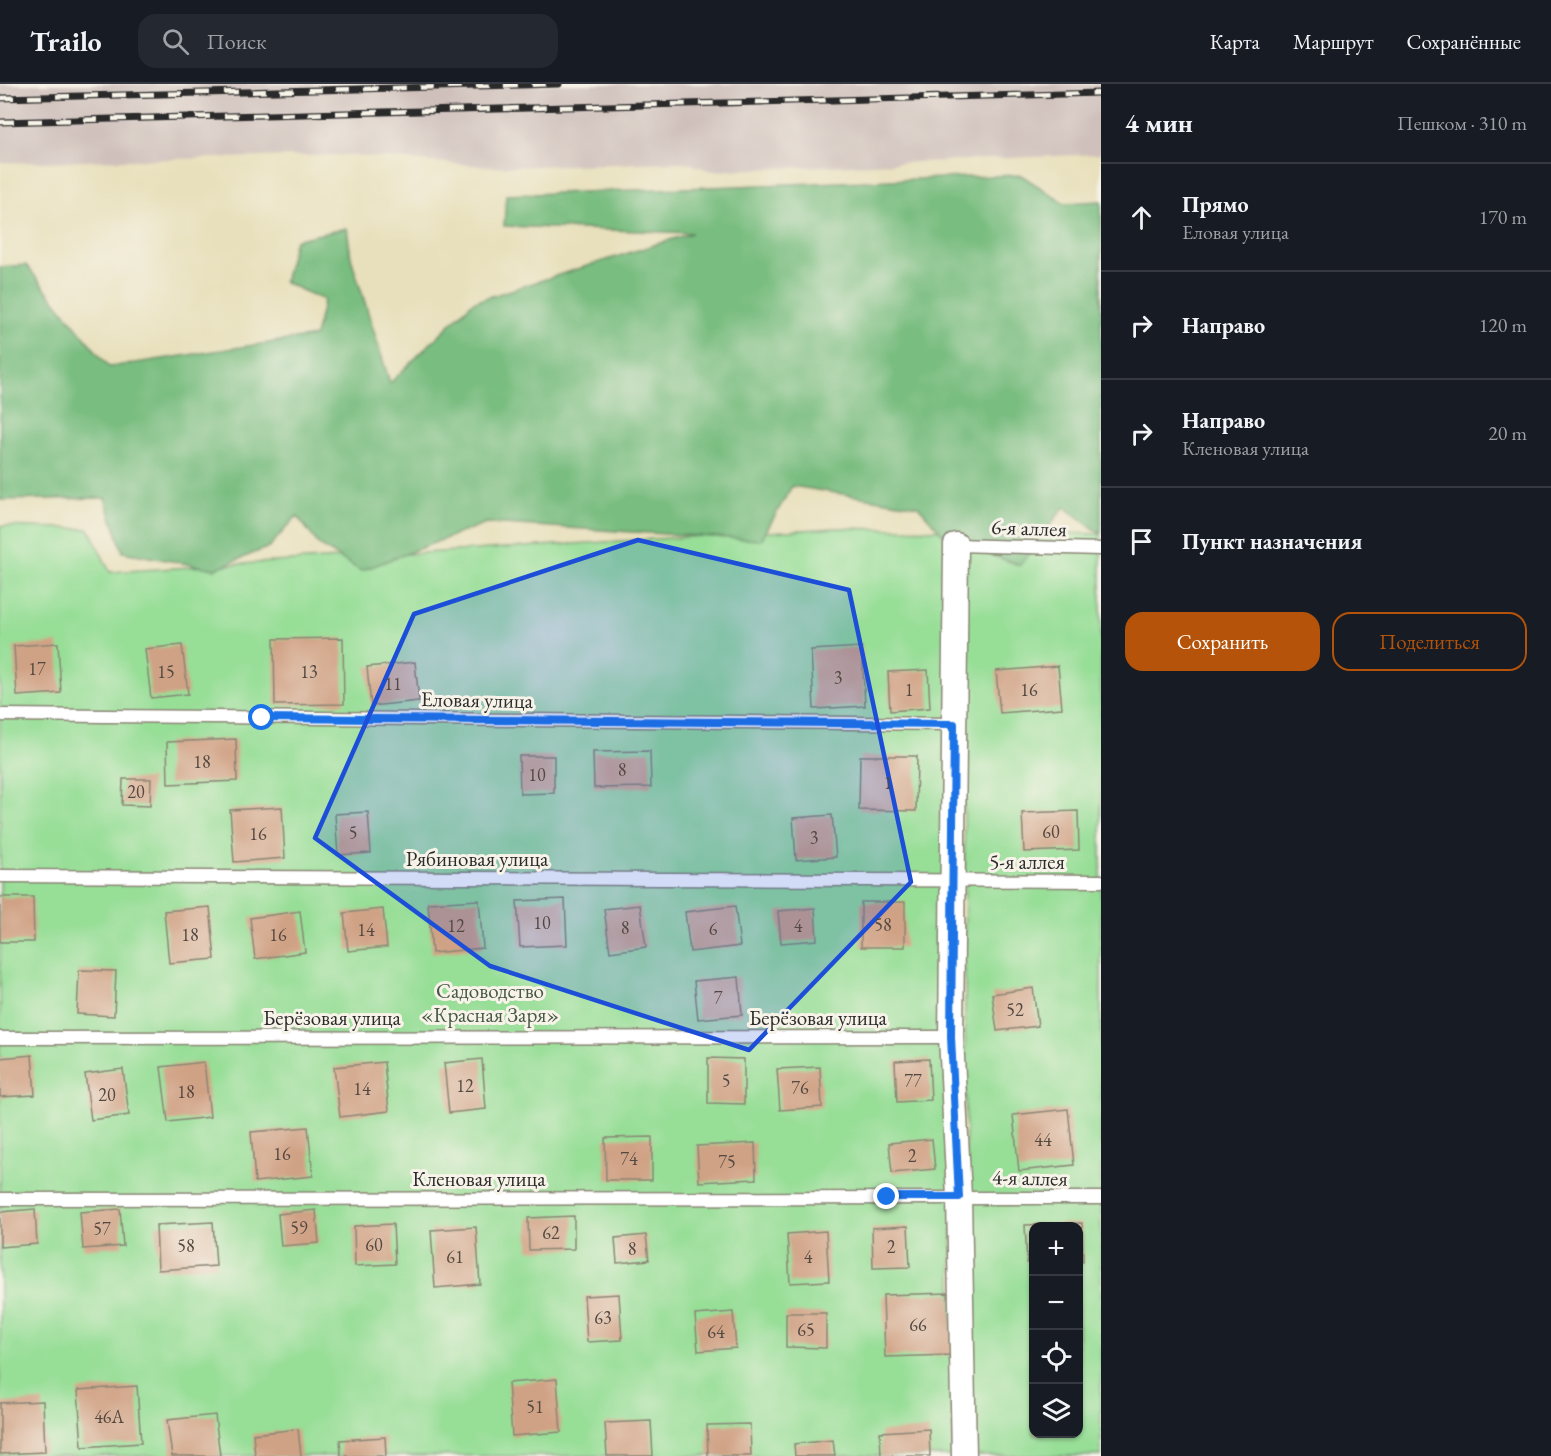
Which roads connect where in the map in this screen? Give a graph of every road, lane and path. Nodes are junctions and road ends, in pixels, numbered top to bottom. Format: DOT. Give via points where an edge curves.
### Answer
graph roads {
  1 [pos="956,545"];
  2 [pos="1101,549"];
  3 [pos="0,715"];
  4 [pos="954,724"];
  5 [pos="0,876"];
  6 [pos="953,881"];
  7 [pos="1101,881"];
  8 [pos="951,1037"];
  9 [pos="0,1038"];
  10 [pos="959,1197"];
  11 [pos="1101,1198"];
  12 [pos="0,1199"];
  13 [pos="964,1456"];
  1 -- 2 [label="lane, 6-я аллея"];
  1 -- 4 [label="street"];
  3 -- 4 [label="lane, Еловая улица"];
  4 -- 6 [label="street"];
  5 -- 6 [label="lane, Рябиновая улица"];
  6 -- 7 [label="lane, 5-я аллея"];
  6 -- 8 [label="street"];
  8 -- 9 [label="lane, Берёзовая улица"];
  8 -- 10 [label="street"];
  10 -- 11 [label="lane, 4-я аллея"];
  10 -- 12 [label="lane, Кленовая улица"];
  10 -- 13 [label="street"];
}
